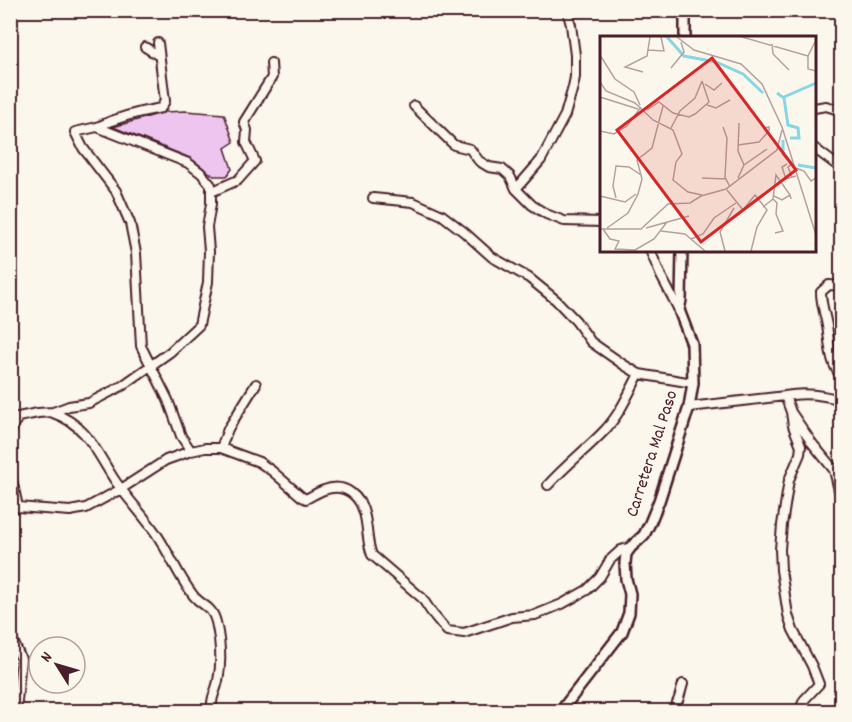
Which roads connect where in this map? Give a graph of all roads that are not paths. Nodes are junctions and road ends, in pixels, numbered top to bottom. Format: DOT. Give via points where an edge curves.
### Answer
graph roads {
  1 [pos="567,10"];
  2 [pos="683,10"];
  3 [pos="685,36"];
  4 [pos="158,43"];
  5 [pos="145,47"];
  6 [pos="159,56"];
  7 [pos="271,63"];
  8 [pos="414,106"];
  9 [pos="816,108"];
  10 [pos="842,111"];
  11 [pos="97,127"];
  12 [pos="816,150"];
  13 [pos="842,169"];
  14 [pos="516,189"];
  15 [pos="211,192"];
  16 [pos="373,198"];
  17 [pos="600,222"];
  18 [pos="651,252"];
  19 [pos="682,252"];
  20 [pos="842,286"];
  21 [pos="680,310"];
  22 [pos="152,365"];
  23 [pos="639,374"];
  24 [pos="842,377"];
  25 [pos="256,384"];
  26 [pos="693,384"];
  27 [pos="785,396"];
  28 [pos="842,400"];
  29 [pos="689,407"];
  30 [pos="53,412"];
  31 [pos="791,412"];
  32 [pos="10,433"];
  33 [pos="10,448"];
  34 [pos="221,448"];
  35 [pos="191,451"];
  36 [pos="548,485"];
  37 [pos="121,489"];
  38 [pos="842,503"];
  39 [pos="14,508"];
  40 [pos="631,547"];
  41 [pos="10,634"];
  42 [pos="683,684"];
  43 [pos="16,711"];
  44 [pos="212,711"];
  45 [pos="560,711"];
  46 [pos="673,711"];
  47 [pos="799,711"];
  1 -- 14 [label="street" via="575,55 573,87 565,115 541,160"];
  2 -- 3 [label="street"];
  4 -- 6 [label="street"];
  5 -- 6 [label="street"];
  6 -- 11 [label="street" via="164,105 117,117"];
  7 -- 15 [label="street" via="272,77 244,122 246,142 255,161 238,180"];
  8 -- 14 [label="street" via="454,145 470,149 479,160 502,169"];
  9 -- 10 [label="street"];
  11 -- 15 [label="street" via="188,163 211,185"];
  11 -- 22 [label="street" via="75,132 82,148 116,191 130,223 136,254 141,346"];
  12 -- 13 [label="street"];
  14 -- 17 [label="street" via="546,214 564,221"];
  15 -- 22 [label="street" via="208,282 199,325"];
  16 -- 23 [label="street" via="414,202 442,215 492,258 529,278 556,300 591,342"];
  18 -- 21 [label="street"];
  19 -- 21 [label="street, Carretera Mal Paso"];
  20 -- 24 [label="street" via="829,285 821,292 832,358"];
  21 -- 26 [label="street, Carretera Mal Paso" via="692,344"];
  22 -- 30 [label="street" via="88,403"];
  22 -- 35 [label="street"];
  23 -- 26 [label="street"];
  23 -- 36 [label="street" via="606,429"];
  25 -- 34 [label="street"];
  26 -- 29 [label="street, Carretera Mal Paso"];
  27 -- 28 [label="street" via="818,394"];
  27 -- 29 [label="street"];
  27 -- 31 [label="street"];
  29 -- 40 [label="street, Carretera Mal Paso" via="659,501 644,535"];
  30 -- 32 [label="street" via="18,417"];
  30 -- 37 [label="street" via="75,423 83,432"];
  31 -- 38 [label="street" via="834,470"];
  31 -- 47 [label="street" via="801,446 789,480 781,570 793,630 819,684"];
  33 -- 39 [label="street"];
  34 -- 35 [label="street"];
  34 -- 40 [label="street" via="259,462 306,499 336,487 355,495 365,514 372,555 422,598 447,631 464,633 562,604 587,590 610,560"];
  35 -- 37 [label="street" via="166,460"];
  37 -- 39 [label="street" via="70,512"];
  37 -- 44 [label="street" via="156,533 194,597 209,608 215,619 219,663"];
  40 -- 45 [label="street, Carretera Mal Paso" via="625,563 630,594 622,632"];
  41 -- 43 [label="street" via="21,659"];
  42 -- 46 [label="street"];
}
